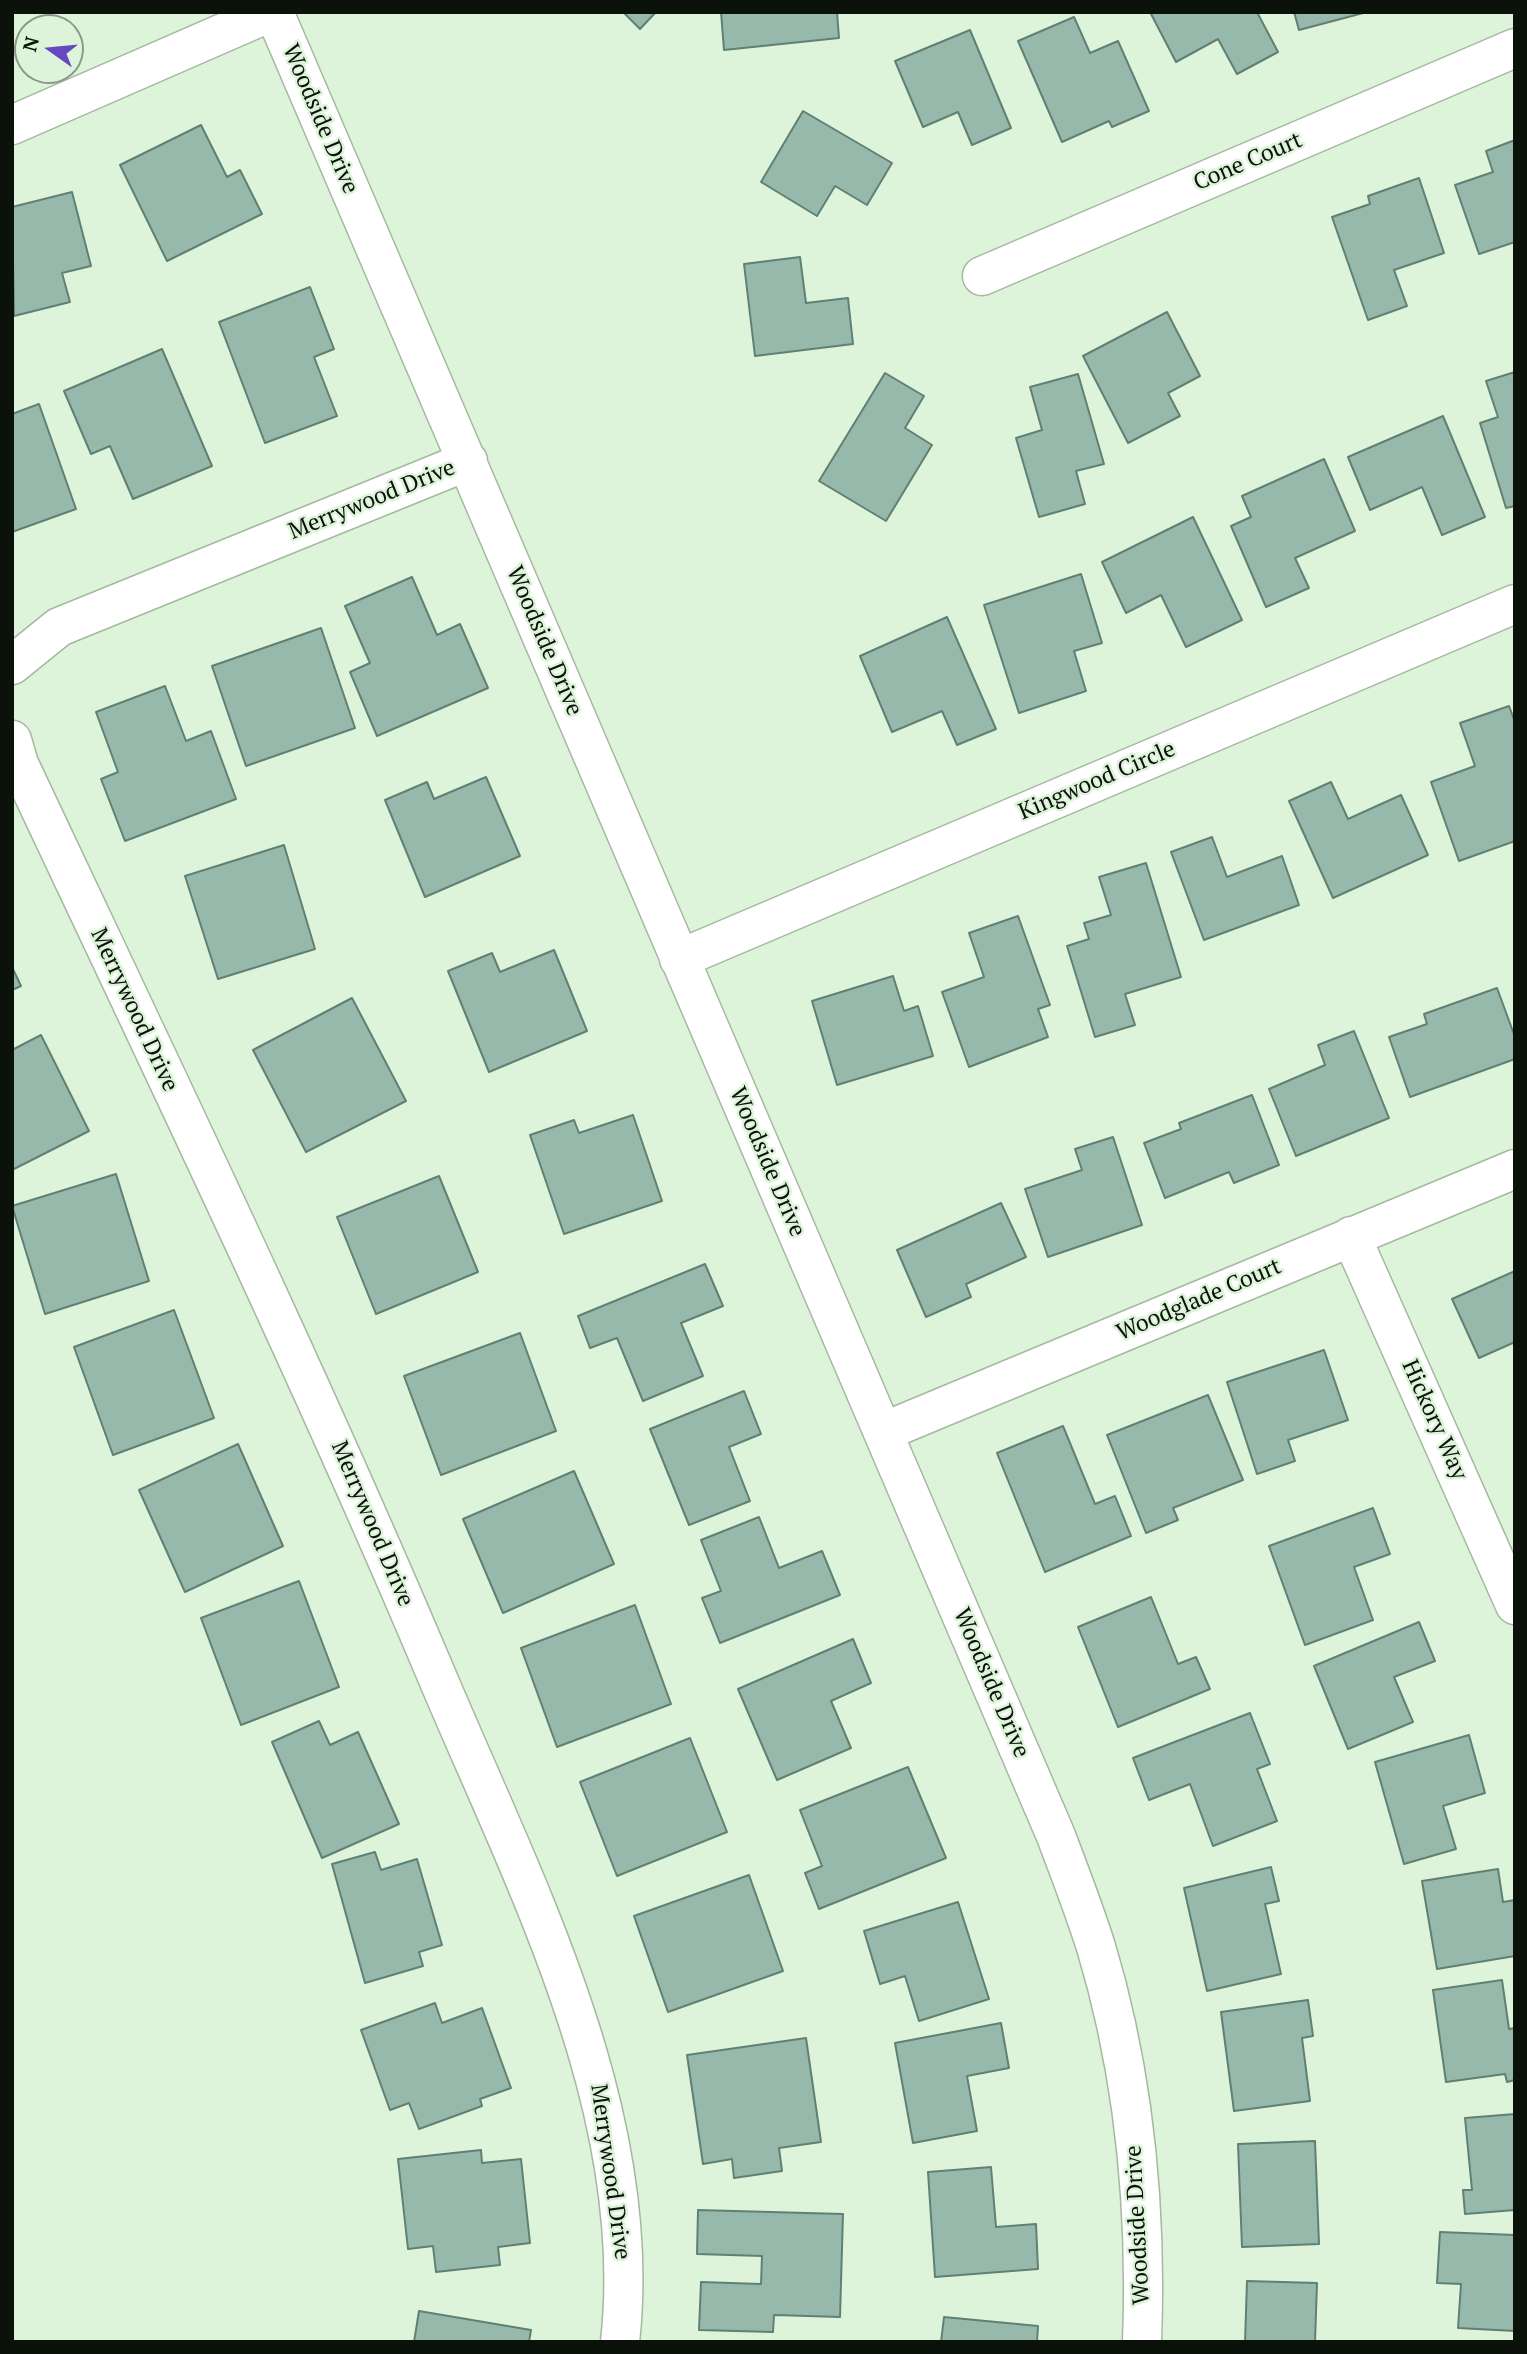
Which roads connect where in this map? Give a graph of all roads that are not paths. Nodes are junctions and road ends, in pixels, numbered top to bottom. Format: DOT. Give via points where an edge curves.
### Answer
graph roads {
  1 [pos="272,12"];
  2 [pos="1515,48"];
  3 [pos="12,125"];
  4 [pos="982,276"];
  5 [pos="468,461"];
  6 [pos="1515,604"];
  7 [pos="12,665"];
  8 [pos="12,740"];
  9 [pos="679,959"];
  10 [pos="1515,1169"];
  11 [pos="1351,1236"];
  12 [pos="883,1432"];
  13 [pos="1515,1605"];
  14 [pos="620,2342"];
  15 [pos="1142,2342"];
  1 -- 3 [label="street"];
  1 -- 5 [label="street, Woodside Drive"];
  2 -- 4 [label="street, Cone Court"];
  5 -- 7 [label="street, Merrywood Drive" via="59,627"];
  5 -- 9 [label="street, Woodside Drive"];
  6 -- 9 [label="street, Kingwood Circle"];
  8 -- 14 [label="street, Merrywood Drive" via="24,776 347,1464 543,1927 596,2076 616,2181 626,2289"];
  9 -- 12 [label="street, Woodside Drive"];
  10 -- 11 [label="street, Woodglade Court"];
  11 -- 12 [label="street, Woodglade Court"];
  11 -- 13 [label="street, Hickory Way"];
  12 -- 15 [label="street, Woodside Drive" via="1056,1836 1096,1948 1124,2067 1138,2169 1145,2273"];
}
